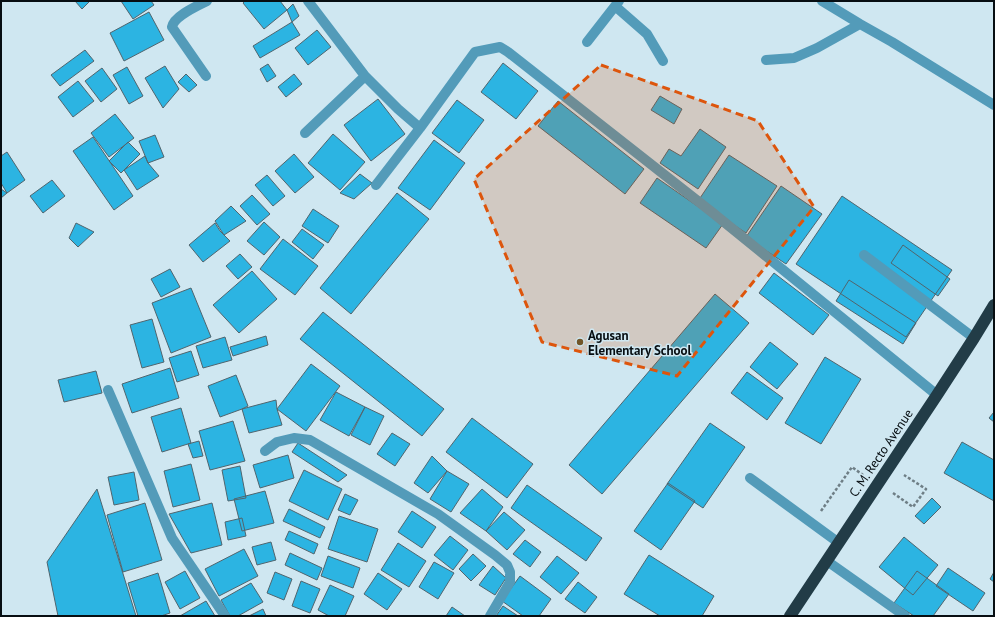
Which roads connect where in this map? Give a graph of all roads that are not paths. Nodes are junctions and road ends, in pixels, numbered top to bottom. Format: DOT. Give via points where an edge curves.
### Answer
graph roads {
  1 [pos="207,1"];
  2 [pos="308,1"];
  3 [pos="822,1"];
  4 [pos="617,4"];
  5 [pos="860,24"];
  6 [pos="587,42"];
  7 [pos="766,60"];
  8 [pos="663,61"];
  9 [pos="206,76"];
  10 [pos="365,76"];
  11 [pos="994,105"];
  12 [pos="420,128"];
  13 [pos="305,133"];
  14 [pos="376,185"];
  15 [pos="864,255"];
  16 [pos="994,305"];
  17 [pos="974,338"];
  18 [pos="108,390"];
  19 [pos="937,395"];
  20 [pos="265,451"];
  21 [pos="750,478"];
  22 [pos="839,543"];
  23 [pos="827,561"];
  24 [pos="224,616"];
  25 [pos="490,616"];
  26 [pos="790,616"];
  27 [pos="905,616"];
  1 -- 9 [label="street" via="178,18 172,27"];
  2 -- 10 [label="street"];
  3 -- 5 [label="street"];
  4 -- 6 [label="street"];
  4 -- 8 [label="street" via="647,34"];
  5 -- 7 [label="street" via="794,58"];
  5 -- 11 [label="street"];
  10 -- 12 [label="street"];
  10 -- 13 [label="street"];
  12 -- 14 [label="street"];
  12 -- 19 [label="street" via="475,52 500,47 713,213"];
  15 -- 17 [label="street"];
  16 -- 17 [label="highway, C. M. Recto Avenue"];
  17 -- 19 [label="highway, C. M. Recto Avenue"];
  18 -- 24 [label="street" via="172,538"];
  19 -- 22 [label="highway, C. M. Recto Avenue"];
  20 -- 25 [label="street" via="277,442 294,438 310,440 438,514 495,555 507,565 510,582"];
  21 -- 22 [label="street"];
  22 -- 23 [label="highway, C. M. Recto Avenue"];
  23 -- 26 [label="highway, C. M. Recto Avenue"];
  23 -- 27 [label="street"];
}
